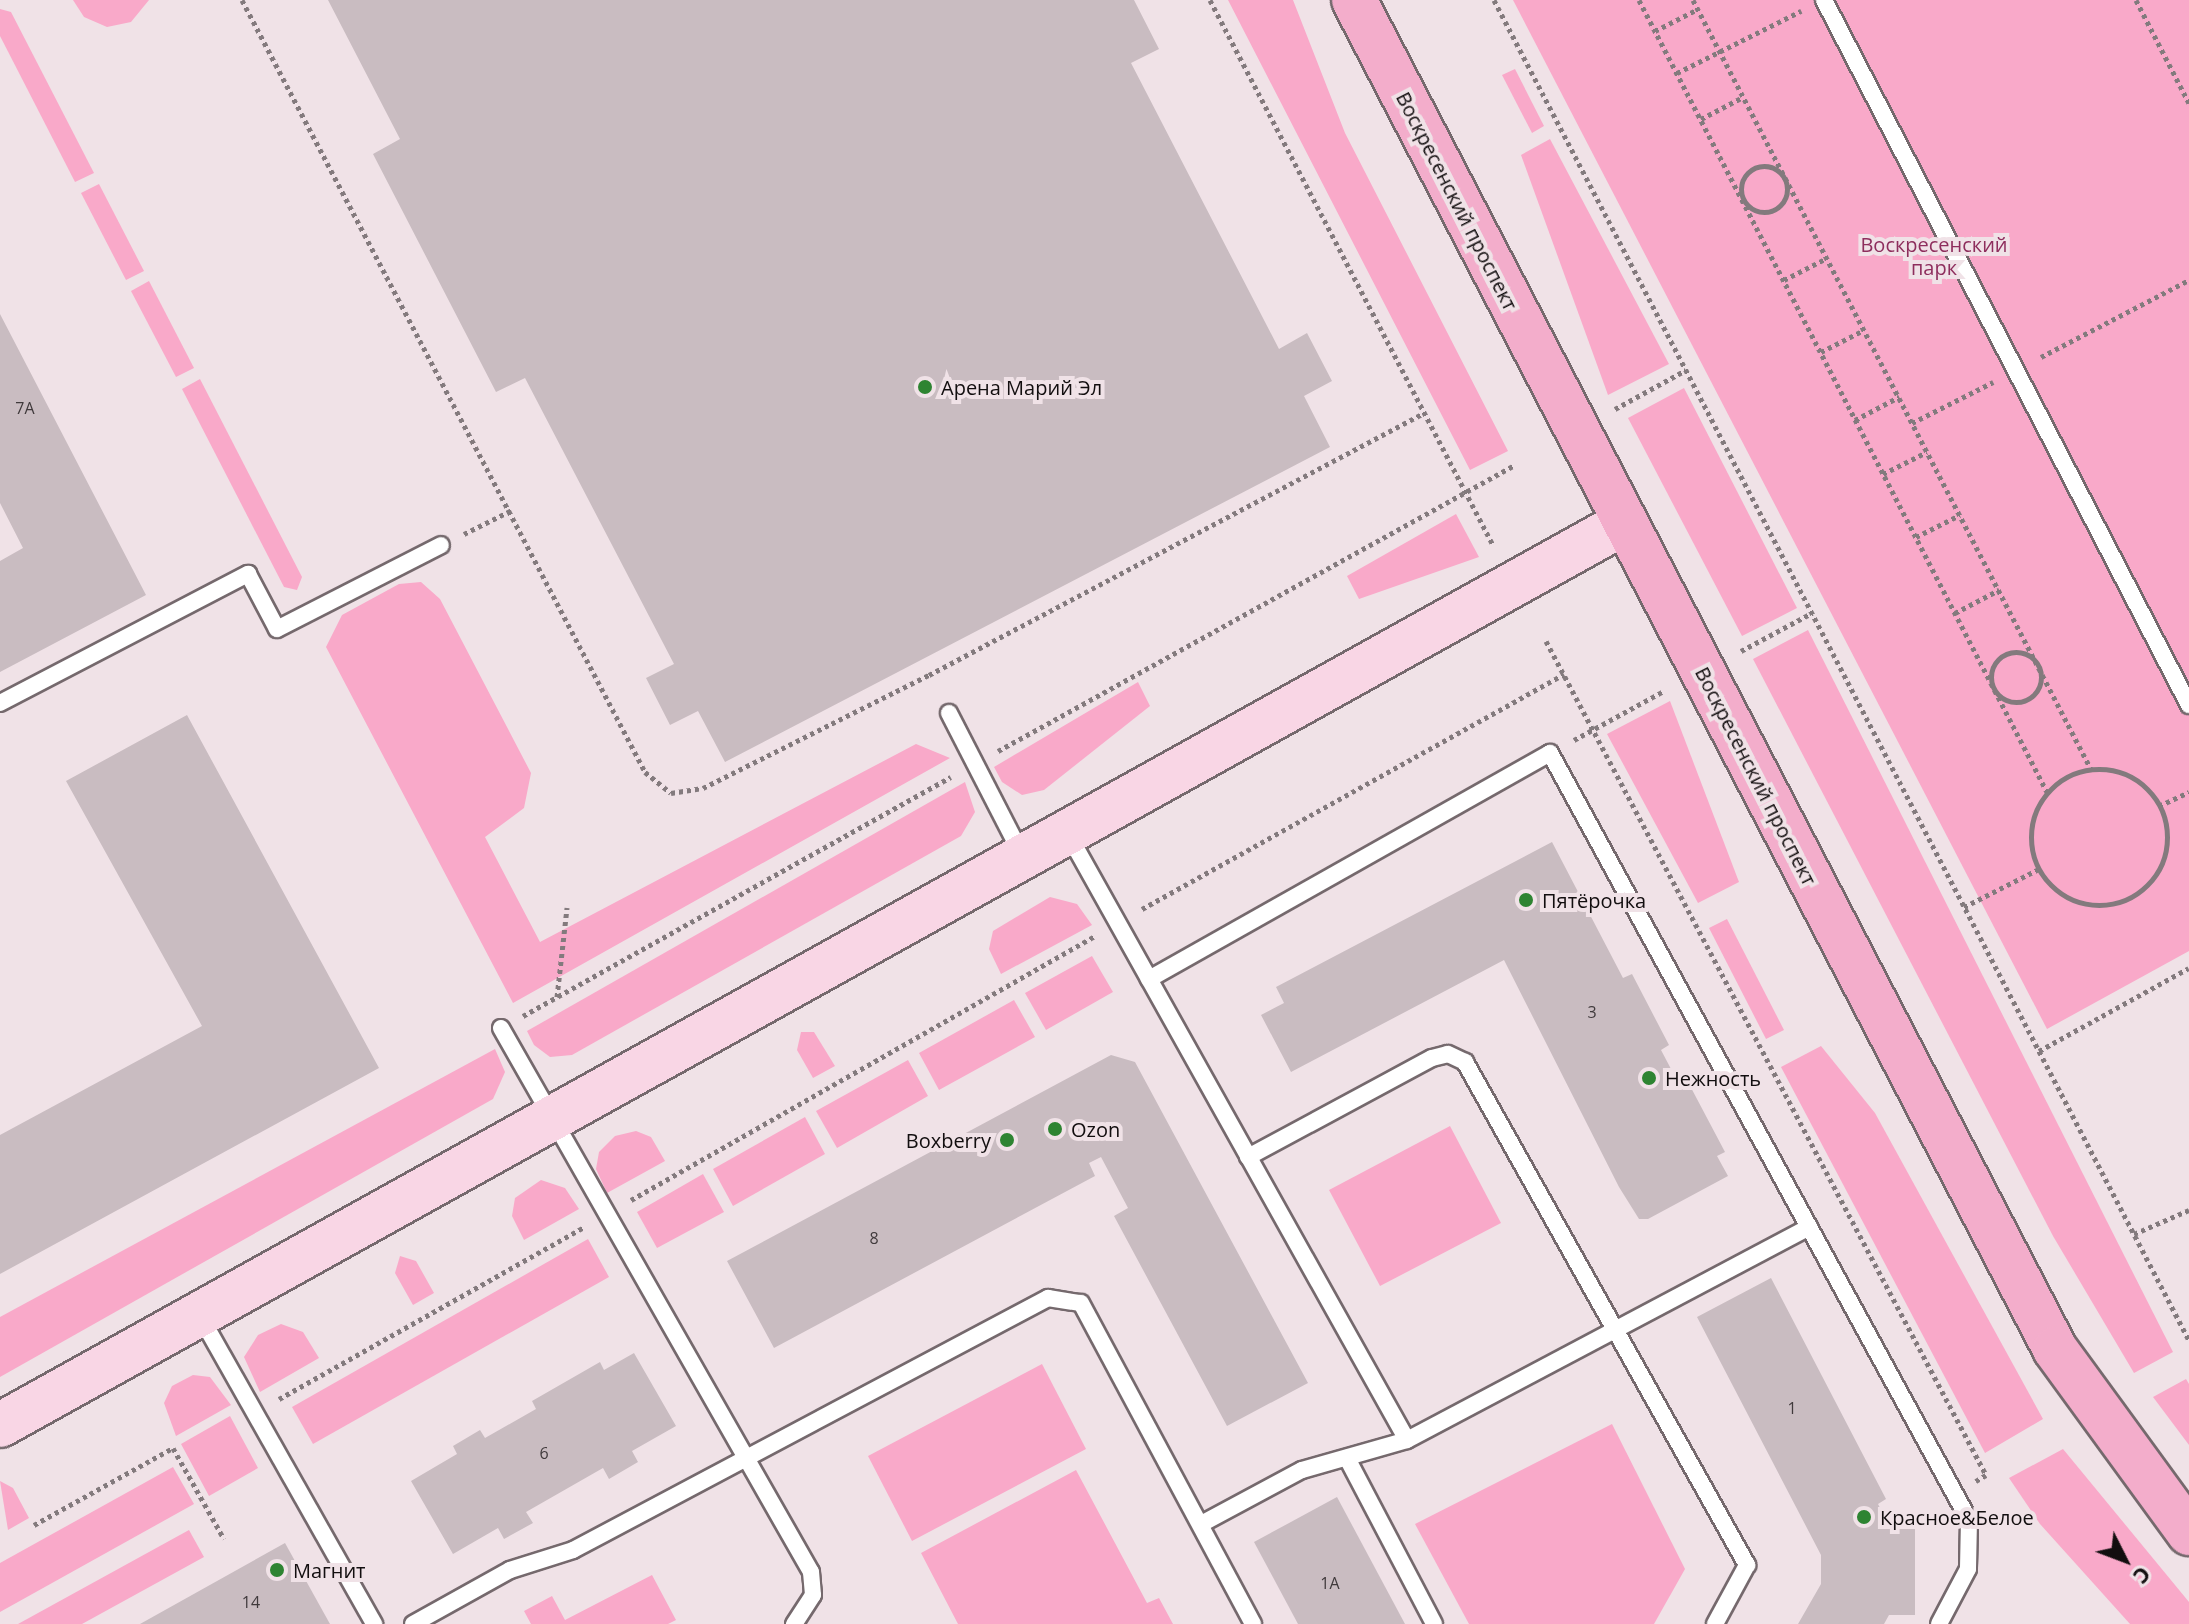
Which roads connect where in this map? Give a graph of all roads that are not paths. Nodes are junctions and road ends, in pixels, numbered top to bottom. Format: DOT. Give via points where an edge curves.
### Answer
graph roads {
  1 [pos="1354,0"];
  2 [pos="1817,3"];
  3 [pos="1624,523"];
  4 [pos="441,545"];
  5 [pos="0,703"];
  6 [pos="2189,705"];
  7 [pos="949,713"];
  8 [pos="1067,833"];
  9 [pos="1023,857"];
  10 [pos="1149,979"];
  11 [pos="501,1028"];
  12 [pos="551,1119"];
  13 [pos="1248,1157"];
  14 [pos="1809,1227"];
  15 [pos="199,1314"];
  16 [pos="1619,1328"];
  17 [pos="0,1425"];
  18 [pos="1407,1440"];
  19 [pos="744,1454"];
  20 [pos="1347,1458"];
  21 [pos="1203,1523"];
  22 [pos="2189,1533"];
  23 [pos="374,1624"];
  24 [pos="413,1624"];
  25 [pos="794,1624"];
  26 [pos="1253,1624"];
  27 [pos="1434,1624"];
  28 [pos="1715,1624"];
  29 [pos="1939,1624"];
  1 -- 3 [label="main road, Воскресенский проспект"];
  2 -- 6 [label="lane"];
  3 -- 8 [label="main road"];
  3 -- 22 [label="main road, Воскресенский проспект" via="2055,1349"];
  4 -- 5 [label="lane" via="277,629 248,574"];
  7 -- 9 [label="lane"];
  8 -- 9 [label="main road"];
  8 -- 10 [label="lane"];
  9 -- 12 [label="main road"];
  10 -- 13 [label="lane"];
  10 -- 14 [label="lane" via="1550,753"];
  11 -- 12 [label="lane"];
  12 -- 15 [label="main road"];
  12 -- 19 [label="lane"];
  13 -- 16 [label="lane" via="1432,1058 1455,1056 1562,1245"];
  13 -- 18 [label="lane"];
  14 -- 16 [label="lane"];
  14 -- 29 [label="lane" via="1969,1520 1968,1569"];
  15 -- 17 [label="main road"];
  15 -- 23 [label="lane"];
  16 -- 18 [label="lane"];
  16 -- 28 [label="lane" via="1747,1565"];
  18 -- 20 [label="lane"];
  19 -- 21 [label="lane" via="1028,1303 1065,1299 1081,1303"];
  19 -- 24 [label="lane" via="573,1550 510,1570"];
  19 -- 25 [label="lane" via="811,1572 813,1595"];
  20 -- 21 [label="lane" via="1302,1470"];
  20 -- 27 [label="lane"];
  21 -- 26 [label="lane"];
}
